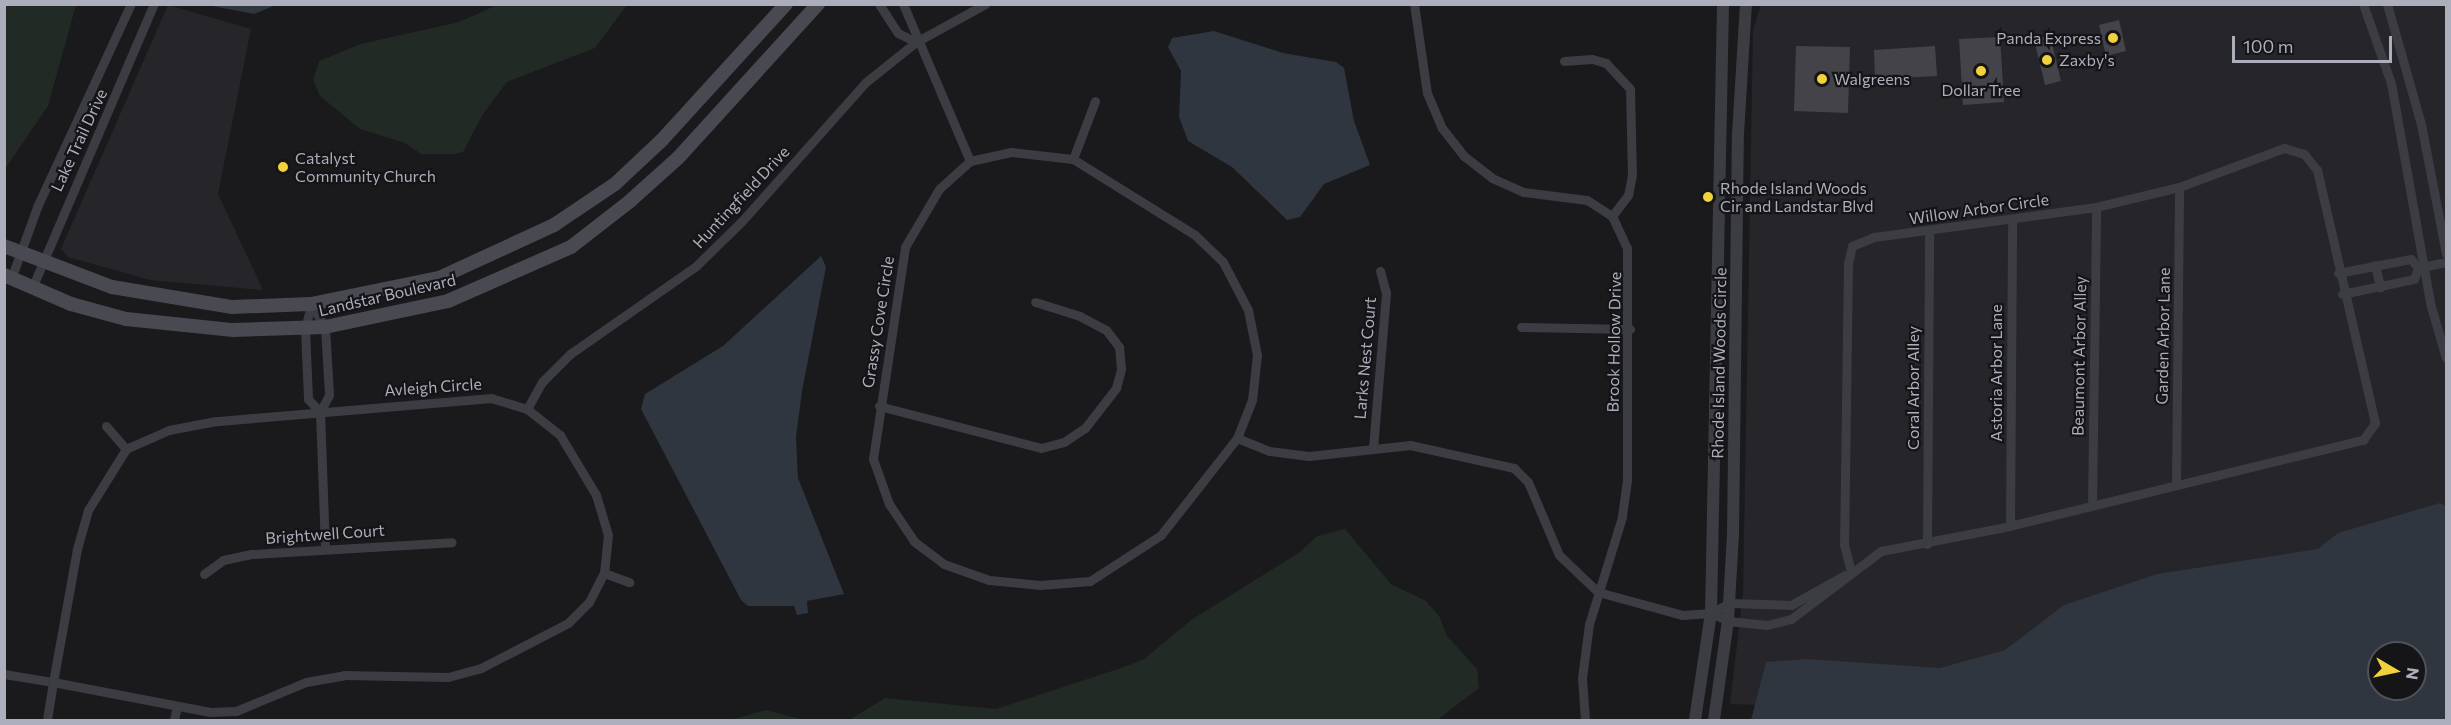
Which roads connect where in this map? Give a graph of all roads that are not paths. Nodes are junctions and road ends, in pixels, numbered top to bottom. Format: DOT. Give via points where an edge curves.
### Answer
graph roads {
  1 [pos="131,4"];
  2 [pos="154,4"];
  3 [pos="786,4"];
  4 [pos="818,4"];
  5 [pos="879,4"];
  6 [pos="903,4"];
  7 [pos="985,4"];
  8 [pos="1414,4"];
  9 [pos="1723,4"];
  10 [pos="1746,4"];
  11 [pos="2362,4"];
  12 [pos="2387,4"];
  13 [pos="916,42"];
  14 [pos="1564,61"];
  15 [pos="1095,101"];
  16 [pos="1072,159"];
  17 [pos="970,161"];
  18 [pos="2179,187"];
  19 [pos="2096,207"];
  20 [pos="1612,216"];
  21 [pos="2012,221"];
  22 [pos="1929,232"];
  23 [pos="4,246"];
  24 [pos="18,253"];
  25 [pos="2446,254"];
  26 [pos="42,262"];
  27 [pos="2446,262"];
  28 [pos="2375,265"];
  29 [pos="2421,267"];
  30 [pos="1380,271"];
  31 [pos="2338,273"];
  32 [pos="8,277"];
  33 [pos="2380,287"];
  34 [pos="32,288"];
  35 [pos="2342,294"];
  36 [pos="1035,302"];
  37 [pos="311,304"];
  38 [pos="325,327"];
  39 [pos="1521,327"];
  40 [pos="305,329"];
  41 [pos="1630,329"];
  42 [pos="2446,358"];
  43 [pos="879,406"];
  44 [pos="527,410"];
  45 [pos="320,412"];
  46 [pos="106,426"];
  47 [pos="1237,438"];
  48 [pos="1373,448"];
  49 [pos="126,449"];
  50 [pos="2176,484"];
  51 [pos="2092,505"];
  52 [pos="2010,526"];
  53 [pos="452,542"];
  54 [pos="1928,544"];
  55 [pos="325,547"];
  56 [pos="604,573"];
  57 [pos="1851,573"];
  58 [pos="204,574"];
  59 [pos="629,582"];
  60 [pos="1598,592"];
  61 [pos="1729,603"];
  62 [pos="1711,613"];
  63 [pos="1728,621"];
  64 [pos="4,674"];
  65 [pos="53,682"];
  66 [pos="177,706"];
  67 [pos="47,720"];
  68 [pos="174,720"];
  69 [pos="1585,720"];
  70 [pos="1695,720"];
  71 [pos="1714,720"];
  1 -- 24 [label="street, Lake Trail Drive"];
  2 -- 26 [label="street, Lake Trail Drive"];
  3 -- 37 [label="main road, Landstar Boulevard" via="654,148 615,184 555,225 439,278"];
  4 -- 38 [label="main road, Landstar Boulevard" via="678,158 571,247 517,275 448,301"];
  5 -- 13 [label="street" via="898,33"];
  6 -- 13 [label="street" via="913,18"];
  7 -- 13 [label="street, Huntingfield Drive"];
  8 -- 20 [label="street" via="1427,93 1442,128 1464,156 1492,178 1523,192 1587,200"];
  9 -- 62 [label="street, Rhode Island Woods Circle"];
  10 -- 61 [label="street, Rhode Island Woods Circle" via="1738,123"];
  11 -- 29 [label="street" via="2391,83"];
  12 -- 25 [label="street" via="2421,124"];
  13 -- 17 [label="street"];
  13 -- 44 [label="street, Huntingfield Drive" via="866,82 742,221 696,266 570,354 542,382"];
  14 -- 20 [label="street" via="1592,59 1606,63 1630,89 1632,175 1628,195"];
  15 -- 16 [label="street"];
  16 -- 17 [label="street, Grassy Cove Circle" via="1011,152"];
  16 -- 47 [label="street, Grassy Cove Circle" via="1195,235 1223,262 1248,310 1257,355 1252,400"];
  17 -- 43 [label="street, Grassy Cove Circle" via="939,189 905,247"];
  18 -- 19 [label="street, Willow Arbor Circle"];
  18 -- 31 [label="street, Willow Arbor Circle" via="2284,148 2304,154 2317,170"];
  18 -- 50 [label="street, Garden Arbor Lane"];
  19 -- 21 [label="street, Willow Arbor Circle"];
  19 -- 51 [label="street, Beaumont Arbor Alley"];
  20 -- 41 [label="street, Brook Hollow Drive" via="1627,248"];
  21 -- 22 [label="street, Willow Arbor Circle"];
  21 -- 52 [label="street, Astoria Arbor Lane"];
  22 -- 54 [label="street, Coral Arbor Alley"];
  22 -- 57 [label="street, Willow Arbor Circle" via="1874,237 1852,246 1848,263 1844,544"];
  23 -- 24 [label="main road, Landstar Boulevard"];
  24 -- 26 [label="main road, Landstar Boulevard"];
  24 -- 32 [label="street, Lake Trail Drive"];
  26 -- 34 [label="street, Lake Trail Drive"];
  26 -- 37 [label="main road, Landstar Boulevard" via="112,287 184,302 232,307"];
  27 -- 29 [label="street"];
  28 -- 29 [label="street" via="2411,259"];
  28 -- 31 [label="street"];
  28 -- 33 [label="street"];
  29 -- 33 [label="street" via="2415,279"];
  29 -- 42 [label="street"];
  30 -- 48 [label="street, Larks Nest Court" via="1386,293"];
  31 -- 35 [label="street, Willow Arbor Circle"];
  32 -- 34 [label="main road, Landstar Boulevard"];
  33 -- 35 [label="street"];
  34 -- 40 [label="main road, Landstar Boulevard" via="126,319 233,330"];
  35 -- 50 [label="street" via="2375,423 2363,440"];
  36 -- 43 [label="street" via="1080,316 1106,330 1119,347 1122,369 1116,388 1085,428 1064,442 1041,448"];
  37 -- 38 [label="street"];
  37 -- 40 [label="street"];
  38 -- 40 [label="main road, Landstar Boulevard"];
  38 -- 45 [label="street" via="329,395"];
  39 -- 41 [label="street"];
  40 -- 45 [label="street" via="308,399"];
  41 -- 60 [label="street, Brook Hollow Drive" via="1627,480 1622,517"];
  43 -- 47 [label="street, Grassy Cove Circle" via="873,459 889,504 914,541 944,564 989,580 1040,585 1090,580 1129,560 1161,535"];
  44 -- 45 [label="street, Avleigh Circle" via="492,398"];
  44 -- 56 [label="street, Avleigh Circle" via="560,435 596,495 608,535"];
  45 -- 49 [label="street, Avleigh Circle" via="169,430"];
  45 -- 55 [label="street"];
  46 -- 49 [label="street"];
  47 -- 48 [label="street" via="1269,451 1309,456"];
  48 -- 60 [label="street" via="1410,445 1514,468 1528,482 1560,555"];
  49 -- 65 [label="street" via="88,510"];
  50 -- 51 [label="street"];
  51 -- 52 [label="street"];
  52 -- 54 [label="street"];
  53 -- 55 [label="street, Brightwell Court"];
  54 -- 57 [label="street" via="1881,551"];
  55 -- 58 [label="street, Brightwell Court" via="223,560"];
  56 -- 59 [label="street"];
  56 -- 66 [label="street, Avleigh Circle" via="589,602 568,622 481,668 448,677 344,675 306,682 236,711 210,712"];
  57 -- 61 [label="street" via="1791,605"];
  57 -- 63 [label="street" via="1791,619 1767,625"];
  60 -- 62 [label="street" via="1682,615"];
  60 -- 69 [label="street, Brook Hollow Drive" via="1585,650"];
  61 -- 62 [label="street"];
  61 -- 63 [label="street, Rhode Island Woods Circle"];
  62 -- 63 [label="street"];
  62 -- 70 [label="street, Rhode Island Woods Circle"];
  63 -- 71 [label="street, Rhode Island Woods Circle"];
  64 -- 65 [label="street, Avleigh Circle"];
  65 -- 66 [label="street, Avleigh Circle"];
  65 -- 67 [label="street"];
  66 -- 68 [label="street"];
}
